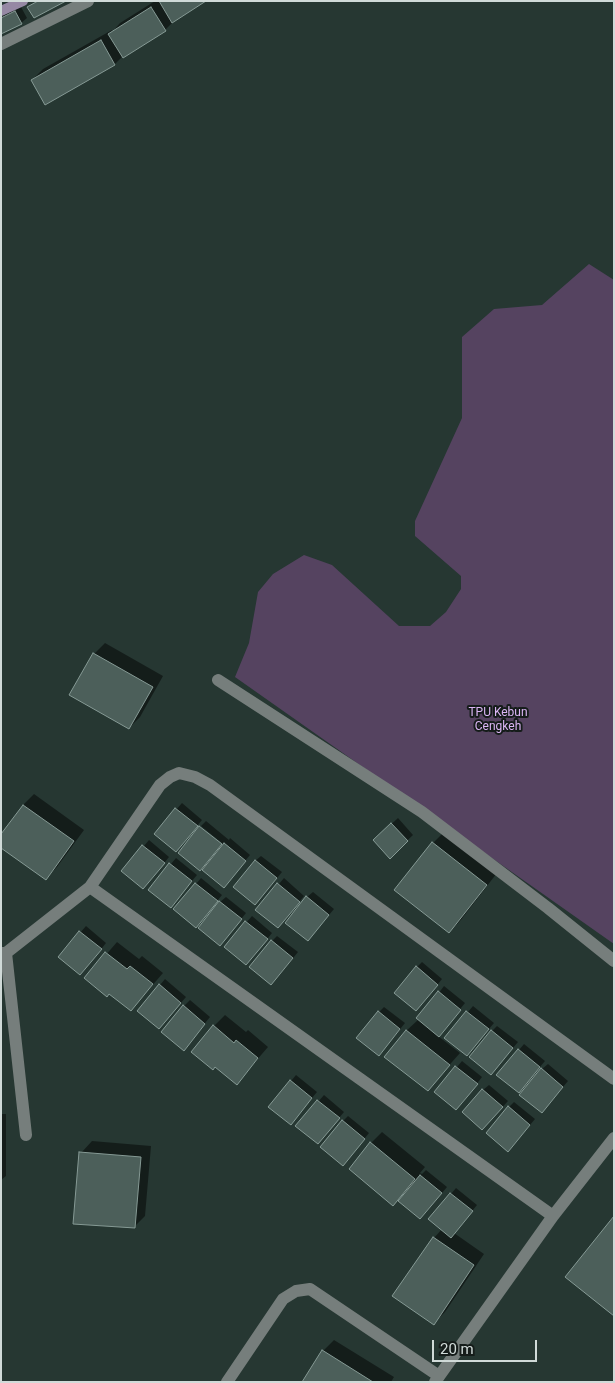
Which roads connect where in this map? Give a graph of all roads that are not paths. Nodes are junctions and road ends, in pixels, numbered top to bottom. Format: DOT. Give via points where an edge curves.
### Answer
graph roads {
  1 [pos="88,1"];
  2 [pos="1,44"];
  3 [pos="218,680"];
  4 [pos="90,887"];
  5 [pos="4,953"];
  6 [pos="614,961"];
  7 [pos="614,1079"];
  8 [pos="26,1135"];
  9 [pos="614,1138"];
  10 [pos="553,1216"];
  11 [pos="437,1379"];
  12 [pos="227,1382"];
  1 -- 2 [label="street"];
  3 -- 6 [label="street" via="422,812"];
  4 -- 5 [label="street"];
  4 -- 7 [label="street" via="160,785 179,773 195,777"];
  4 -- 10 [label="street"];
  5 -- 8 [label="street"];
  9 -- 10 [label="street"];
  10 -- 11 [label="street"];
  11 -- 12 [label="street" via="310,1289 296,1291 283,1299"];
}
